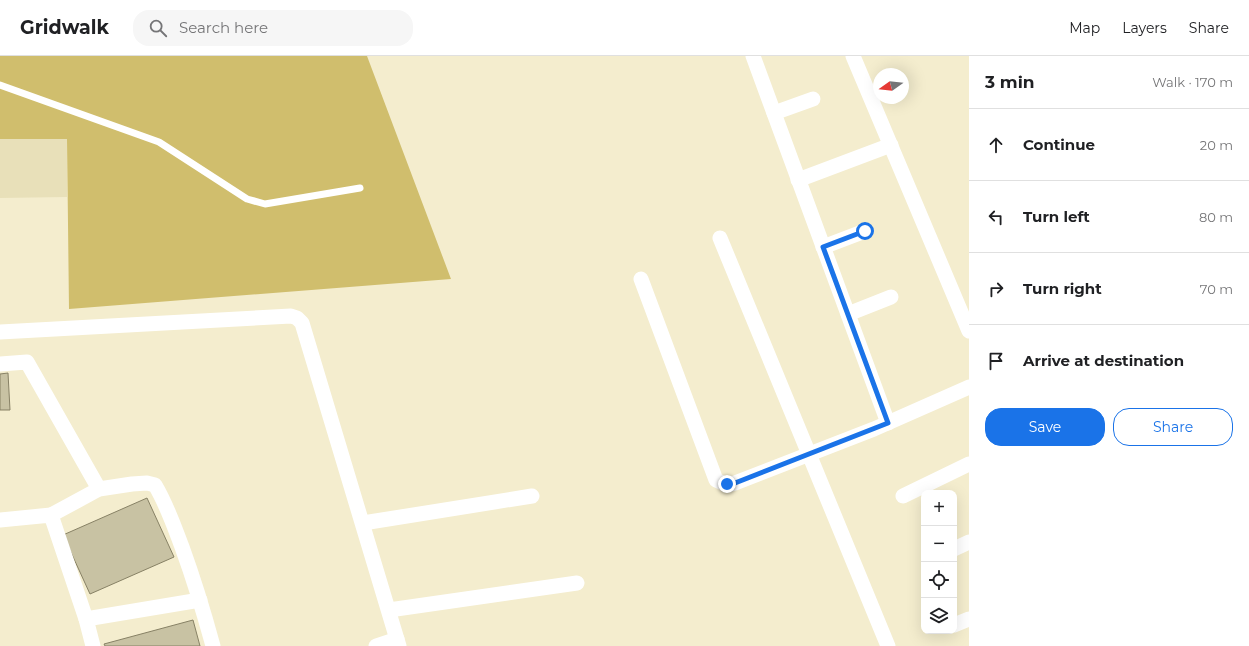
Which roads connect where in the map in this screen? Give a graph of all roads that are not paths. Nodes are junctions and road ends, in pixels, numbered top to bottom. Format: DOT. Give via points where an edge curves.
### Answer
graph roads {
  1 [pos="753,56"];
  2 [pos="853,56"];
  3 [pos="0,86"];
  4 [pos="813,99"];
  5 [pos="774,113"];
  6 [pos="891,145"];
  7 [pos="798,180"];
  8 [pos="360,188"];
  9 [pos="865,231"];
  10 [pos="720,238"];
  11 [pos="823,247"];
  12 [pos="641,279"];
  13 [pos="891,297"];
  14 [pos="848,314"];
  15 [pos="969,331"];
  16 [pos="0,332"];
  17 [pos="0,364"];
  18 [pos="969,387"];
  19 [pos="888,423"];
  20 [pos="809,455"];
  21 [pos="969,464"];
  22 [pos="99,489"];
  23 [pos="532,496"];
  24 [pos="903,496"];
  25 [pos="51,515"];
  26 [pos="0,520"];
  27 [pos="362,524"];
  28 [pos="969,542"];
  29 [pos="957,548"];
  30 [pos="577,583"];
  31 [pos="200,600"];
  32 [pos="389,610"];
  33 [pos="86,619"];
  34 [pos="969,619"];
  35 [pos="957,624"];
  36 [pos="398,642"];
  37 [pos="93,646"];
  38 [pos="213,646"];
  39 [pos="376,646"];
  40 [pos="888,646"];
  1 -- 5 [label="street"];
  2 -- 6 [label="street"];
  3 -- 8 [label="lane" via="159,142 247,199 265,204"];
  4 -- 5 [label="street"];
  5 -- 7 [label="street"];
  6 -- 7 [label="street"];
  6 -- 15 [label="street"];
  7 -- 11 [label="street"];
  9 -- 11 [label="street"];
  10 -- 20 [label="street"];
  11 -- 14 [label="street"];
  12 -- 20 [label="street" via="716,480 727,484 735,483"];
  13 -- 14 [label="street"];
  14 -- 19 [label="street"];
  16 -- 27 [label="street" via="291,316 297,318 302,322"];
  17 -- 22 [label="street" via="27,362"];
  18 -- 19 [label="street"];
  19 -- 20 [label="street"];
  20 -- 40 [label="street"];
  21 -- 24 [label="street"];
  22 -- 25 [label="street"];
  22 -- 31 [label="street" via="147,483 155,486 176,530"];
  23 -- 27 [label="street"];
  25 -- 26 [label="street"];
  25 -- 33 [label="street"];
  27 -- 32 [label="street"];
  28 -- 29 [label="street"];
  30 -- 32 [label="street"];
  31 -- 33 [label="street"];
  31 -- 38 [label="street"];
  32 -- 36 [label="street"];
  33 -- 37 [label="street"];
  34 -- 35 [label="street"];
  36 -- 39 [label="street"];
}
